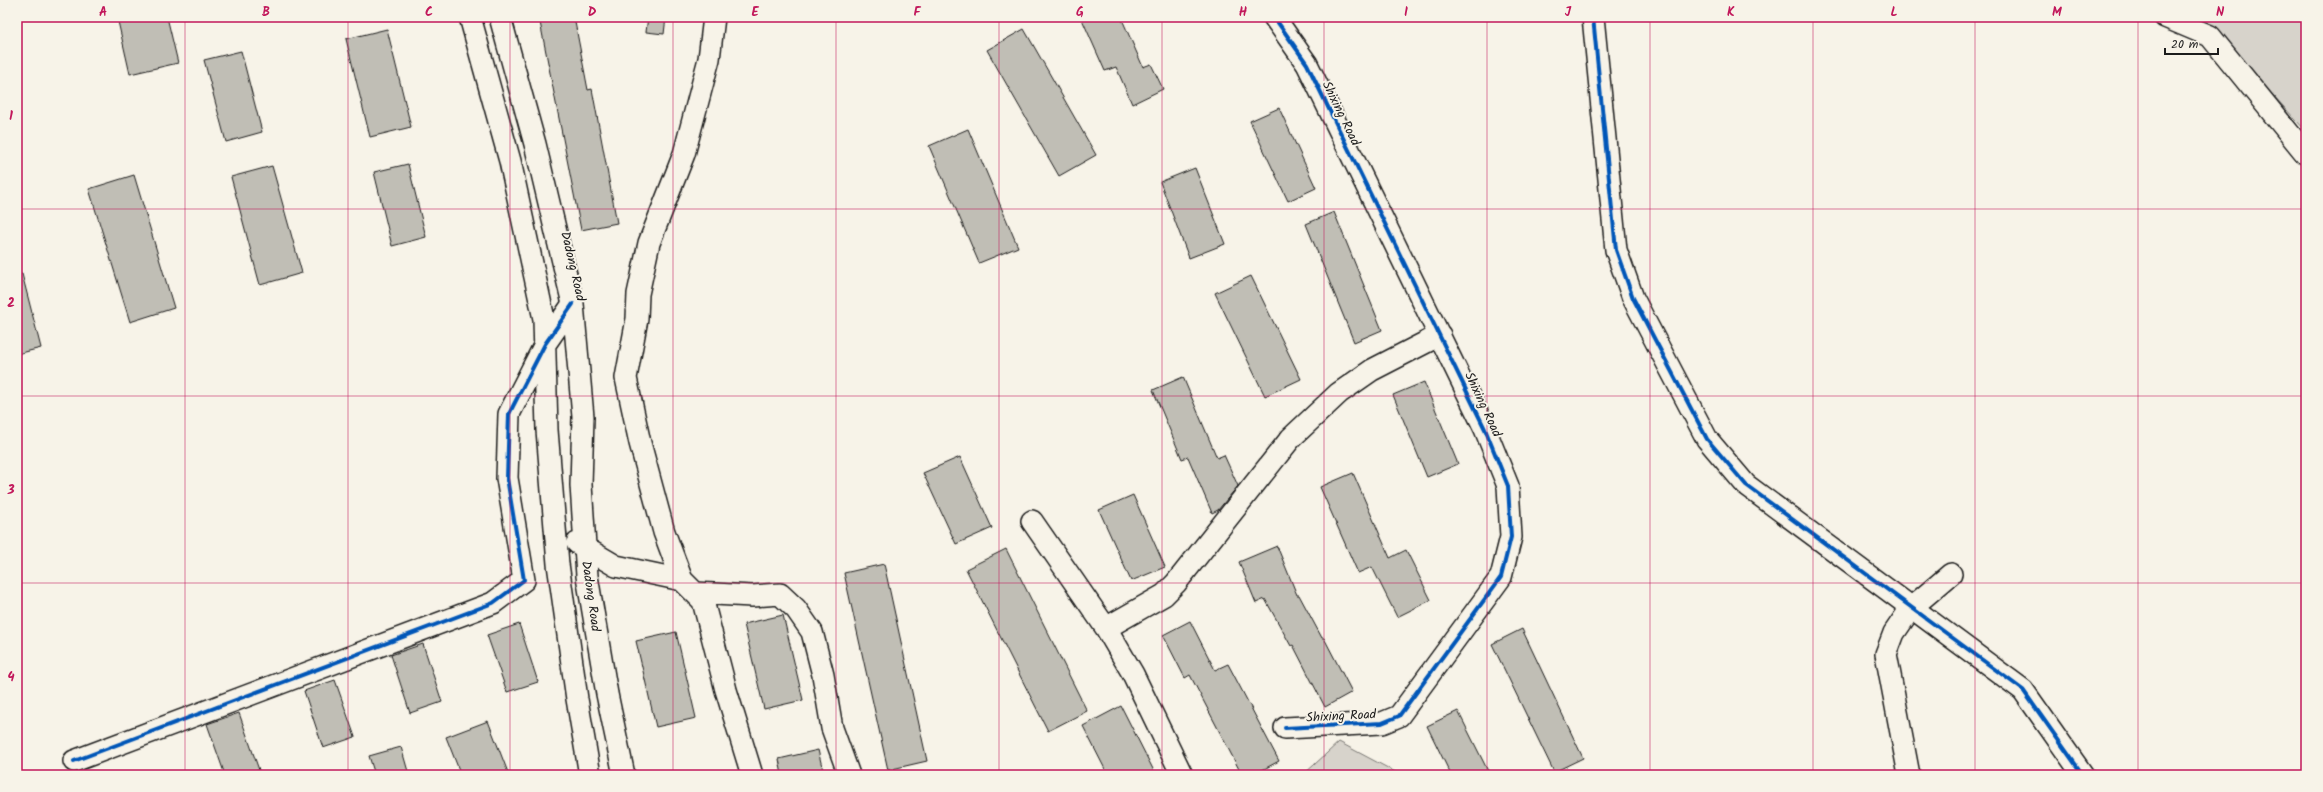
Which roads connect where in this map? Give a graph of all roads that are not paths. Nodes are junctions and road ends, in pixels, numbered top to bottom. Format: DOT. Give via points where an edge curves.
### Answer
graph roads {
  1 [pos="470,17"];
  2 [pos="500,17"];
  3 [pos="714,17"];
  4 [pos="1274,17"];
  5 [pos="1593,17"];
  6 [pos="2165,17"];
  7 [pos="2306,154"];
  8 [pos="573,304"];
  9 [pos="1440,335"];
  10 [pos="545,344"];
  11 [pos="1032,522"];
  12 [pos="555,533"];
  13 [pos="585,546"];
  14 [pos="1951,574"];
  15 [pos="688,587"];
  16 [pos="1911,608"];
  17 [pos="1106,628"];
  18 [pos="1285,728"];
  19 [pos="74,761"];
  20 [pos="590,775"];
  21 [pos="624,775"];
  22 [pos="752,775"];
  23 [pos="849,775"];
  24 [pos="1182,775"];
  25 [pos="1909,775"];
  26 [pos="2083,775"];
  1 -- 10 [label="street" via="510,161 544,319"];
  2 -- 8 [label="street, Dadong Road"];
  3 -- 15 [label="street" via="709,59 684,154 648,243 626,378 664,532"];
  4 -- 9 [label="street, Shixing Road" via="1307,64"];
  5 -- 16 [label="street" via="1616,250 1633,298 1707,439 1746,486"];
  6 -- 7 [label="street" via="2210,36"];
  8 -- 10 [label="street"];
  8 -- 13 [label="street, Dadong Road" via="583,417 581,485"];
  9 -- 17 [label="street" via="1372,370 1339,392 1290,438 1176,583 1164,594"];
  9 -- 18 [label="street, Shixing Road" via="1485,429 1508,486 1511,536 1500,577 1399,716 1382,723"];
  10 -- 12 [label="street" via="547,430"];
  10 -- 19 [label="street" via="509,414 507,478 524,580 493,603"];
  11 -- 17 [label="street"];
  12 -- 13 [label="street"];
  12 -- 20 [label="street"];
  13 -- 15 [label="street" via="616,566"];
  13 -- 21 [label="street, Dadong Road" via="587,576 606,694"];
  14 -- 16 [label="street"];
  15 -- 22 [label="street" via="703,601"];
  15 -- 23 [label="street" via="752,596 780,594 796,609 812,632 832,728"];
  16 -- 25 [label="street" via="1894,633 1886,654"];
  16 -- 26 [label="street" via="2023,690"];
  17 -- 24 [label="street" via="1133,674"];
}
